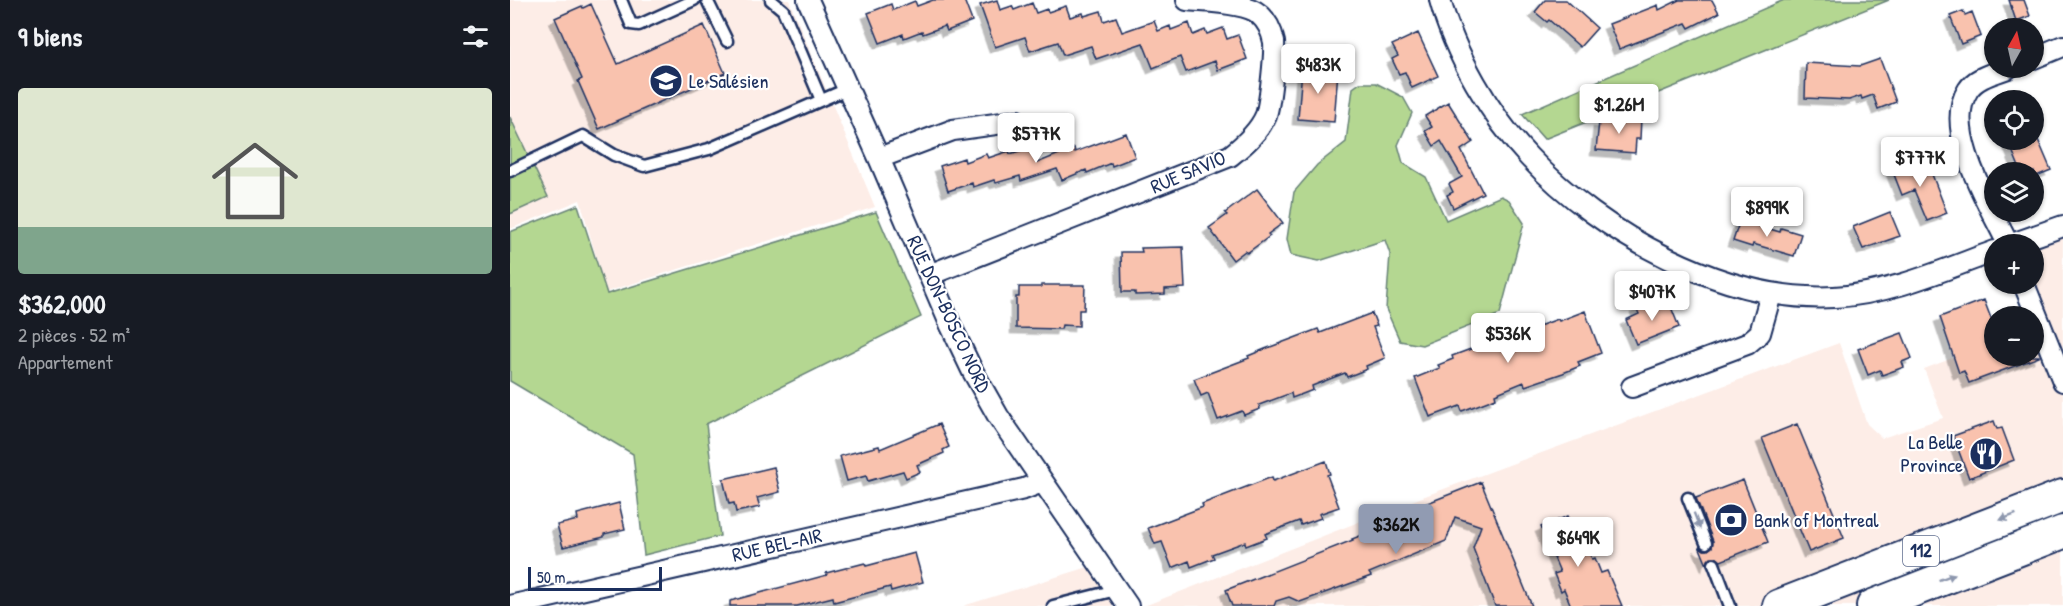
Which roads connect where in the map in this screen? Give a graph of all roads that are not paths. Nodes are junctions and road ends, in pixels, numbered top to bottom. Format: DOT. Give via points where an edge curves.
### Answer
graph roads {
  1 [pos="621,0"];
  2 [pos="694,0"];
  3 [pos="707,0"];
  4 [pos="771,0"];
  5 [pos="808,0"];
  6 [pos="1188,0"];
  7 [pos="1440,0"];
  8 [pos="727,41"];
  9 [pos="2063,46"];
  10 [pos="2044,53"];
  11 [pos="1984,78"];
  12 [pos="847,89"];
  13 [pos="821,100"];
  14 [pos="1017,121"];
  15 [pos="879,158"];
  16 [pos="510,171"];
  17 [pos="2063,226"];
  18 [pos="2005,234"];
  19 [pos="2039,234"];
  20 [pos="1984,255"];
  21 [pos="929,274"];
  22 [pos="1771,294"];
  23 [pos="2028,294"];
  24 [pos="2063,381"];
  25 [pos="1632,387"];
  26 [pos="1042,482"];
  27 [pos="2063,496"];
  28 [pos="1688,498"];
  29 [pos="2063,532"];
  30 [pos="1706,543"];
  31 [pos="1714,564"];
  32 [pos="1116,590"];
  33 [pos="510,606"];
  34 [pos="1053,606"];
  35 [pos="1128,606"];
  36 [pos="1730,606"];
  37 [pos="1779,606"];
  38 [pos="1873,606"];
  1 -- 2 [label="lane" via="631,24 639,25"];
  3 -- 8 [label="lane"];
  4 -- 13 [label="lane" via="783,10"];
  5 -- 12 [label="street, RUE DON-BOSCO NORD"];
  6 -- 21 [label="street, RUE SAVIO" via="1243,6 1258,12 1269,27 1274,43 1270,98 1266,116 1250,139 1230,156"];
  7 -- 22 [label="street" via="1450,30 1486,101 1550,178 1611,226 1650,249 1715,278"];
  9 -- 10 [label="street"];
  11 -- 18 [label="street" via="1969,88 1960,112 1960,128 1968,159"];
  12 -- 13 [label="lane"];
  12 -- 15 [label="street, RUE DON-BOSCO NORD"];
  13 -- 16 [label="lane" via="709,149 644,166 614,155 583,136"];
  14 -- 15 [label="street" via="953,130"];
  15 -- 21 [label="street, RUE DON-BOSCO NORD"];
  17 -- 19 [label="street"];
  20 -- 22 [label="street" via="1866,294"];
  21 -- 26 [label="street, RUE DON-BOSCO NORD" via="972,370"];
  22 -- 25 [label="street" via="1760,333 1747,344"];
  23 -- 24 [label="street"];
  26 -- 32 [label="street, RUE DON-BOSCO NORD"];
  26 -- 33 [label="street, RUE BEL-AIR"];
  27 -- 37 [label="main road, 112, one-way"];
  28 -- 30 [label="lane, one-way"];
  38 -- 29 [label="main road, 112, one-way"];
  31 -- 36 [label="lane"];
  32 -- 34 [label="lane"];
  32 -- 35 [label="street, RUE DON-BOSCO NORD"];
}
